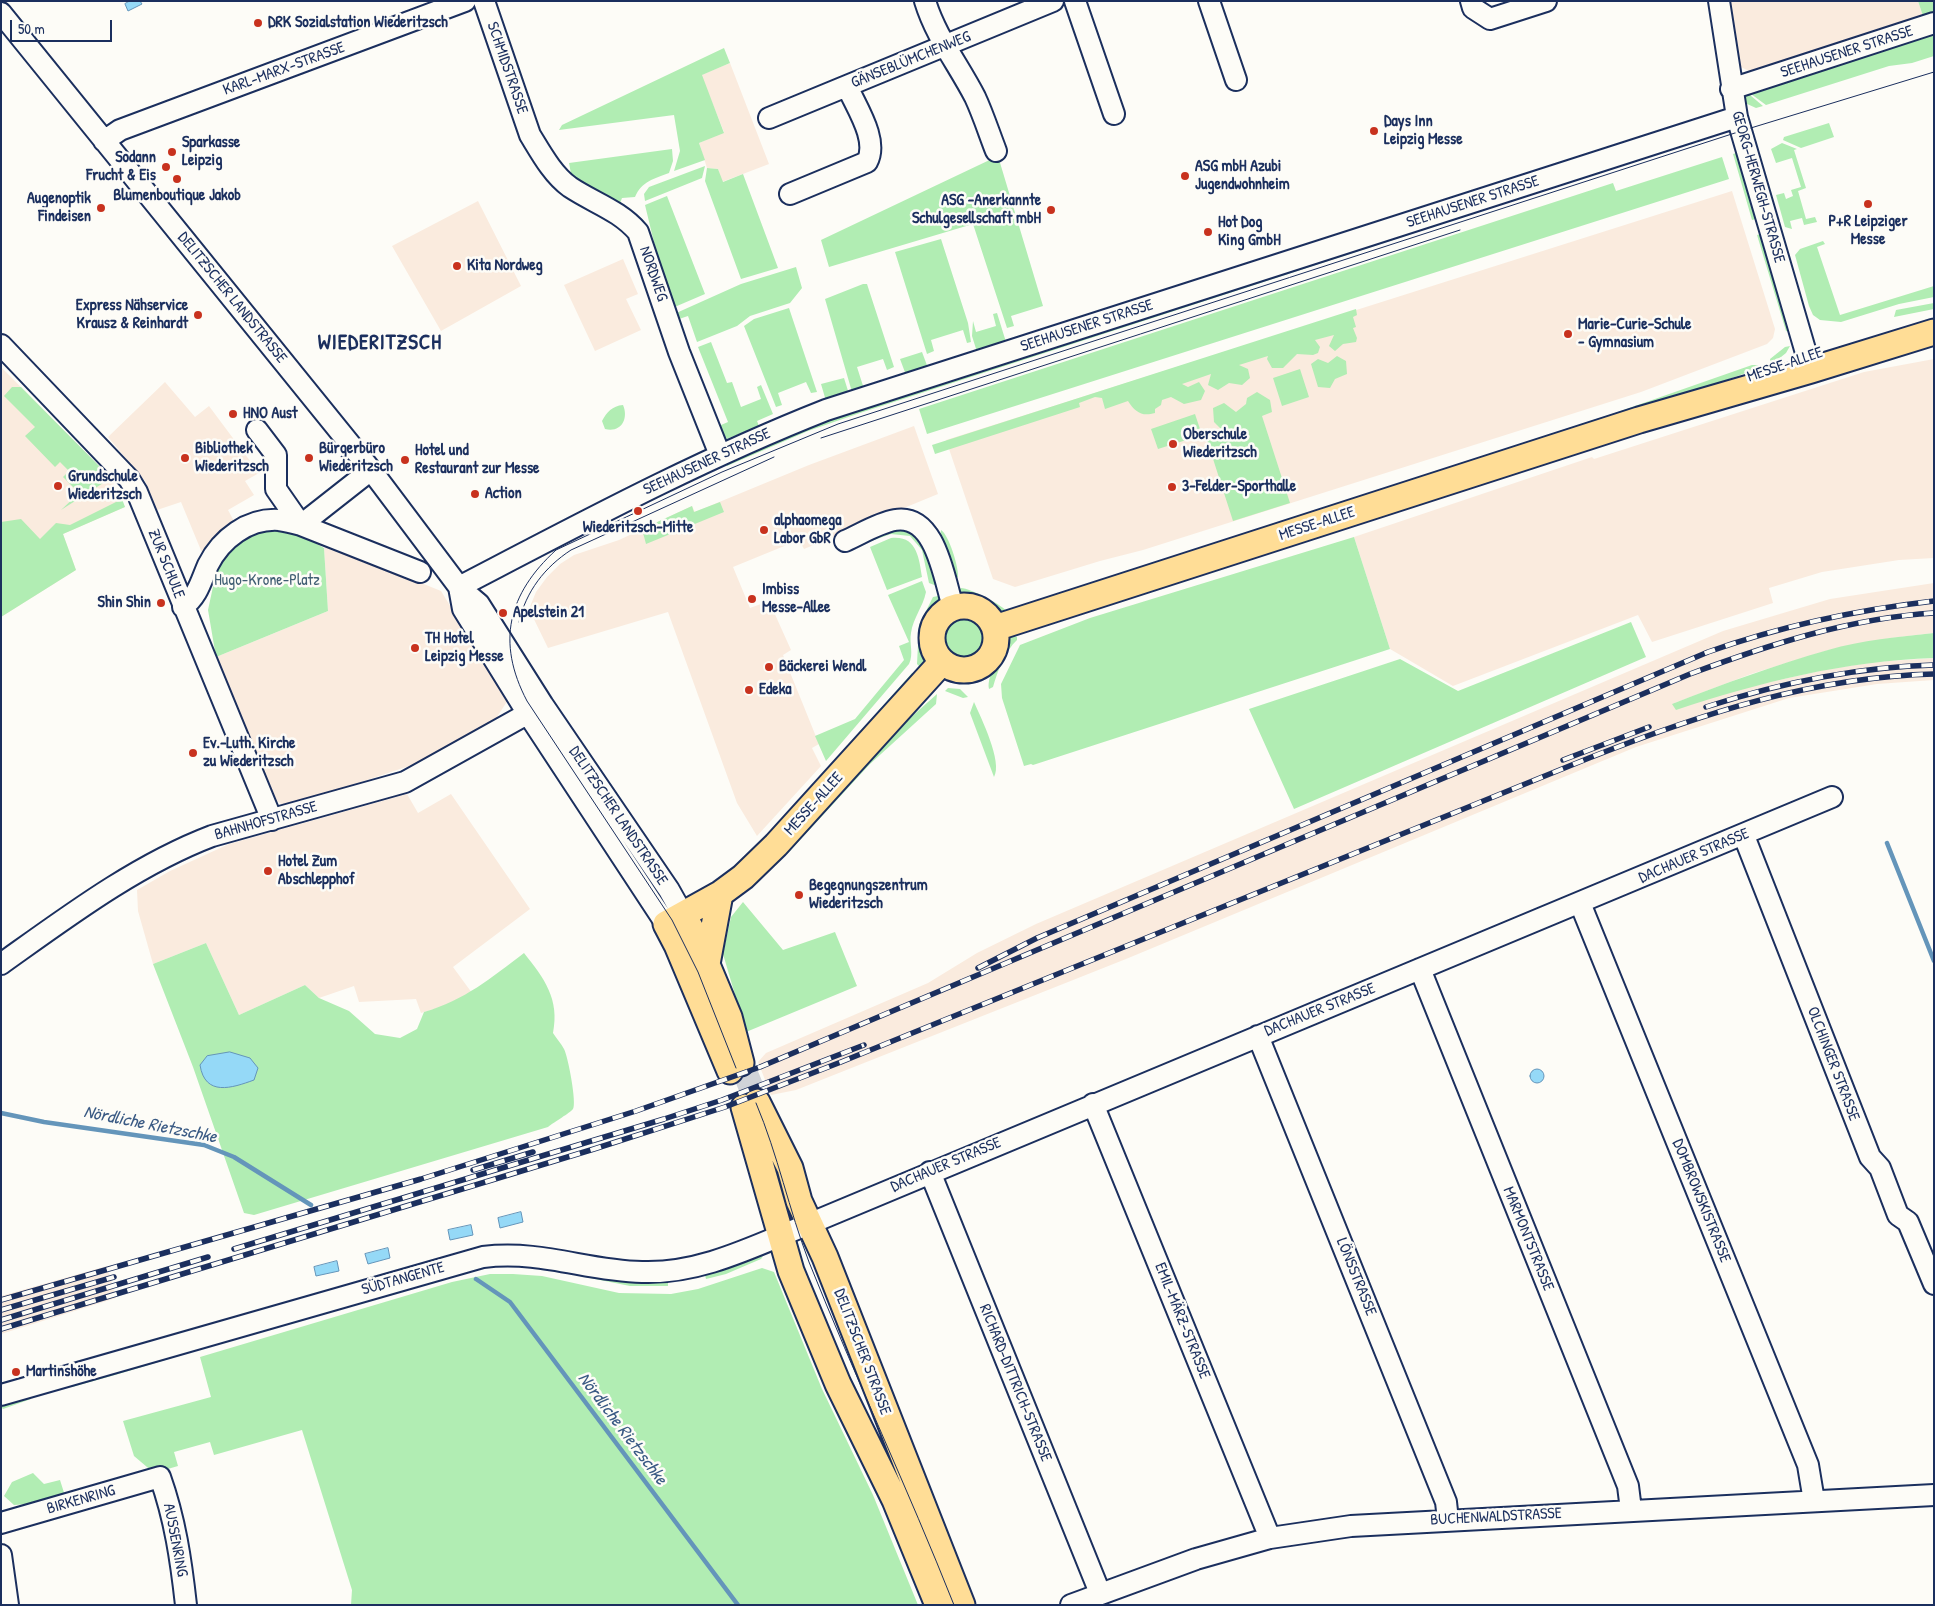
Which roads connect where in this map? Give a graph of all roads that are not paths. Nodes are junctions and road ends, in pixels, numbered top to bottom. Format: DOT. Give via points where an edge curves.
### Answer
graph roads {
  1 [pos="465,1"];
  2 [pos="484,1"];
  3 [pos="924,1"];
  4 [pos="1053,1"];
  5 [pos="1075,1"];
  6 [pos="1209,1"];
  7 [pos="1471,1"];
  8 [pos="1546,1"];
  9 [pos="1719,1"];
  10 [pos="1,13"];
  11 [pos="1934,23"];
  12 [pos="943,46"];
  13 [pos="1236,80"];
  14 [pos="847,86"];
  15 [pos="1731,89"];
  16 [pos="1114,114"];
  17 [pos="1737,117"];
  18 [pos="769,118"];
  19 [pos="530,135"];
  20 [pos="104,141"];
  21 [pos="996,151"];
  22 [pos="790,194"];
  23 [pos="1934,316"];
  24 [pos="1934,332"];
  25 [pos="1,346"];
  26 [pos="1809,364"];
  27 [pos="257,430"];
  28 [pos="720,455"];
  29 [pos="371,470"];
  30 [pos="301,525"];
  31 [pos="845,541"];
  32 [pos="420,572"];
  33 [pos="459,587"];
  34 [pos="183,607"];
  35 [pos="953,607"];
  36 [pos="995,628"];
  37 [pos="942,662"];
  38 [pos="536,709"];
  39 [pos="1832,797"];
  40 [pos="272,820"];
  41 [pos="1744,836"];
  42 [pos="720,894"];
  43 [pos="1580,903"];
  44 [pos="674,920"];
  45 [pos="1,964"];
  46 [pos="707,964"];
  47 [pos="1420,969"];
  48 [pos="1258,1036"];
  49 [pos="1093,1104"];
  50 [pos="930,1172"];
  51 [pos="808,1224"];
  52 [pos="780,1236"];
  53 [pos="1934,1284"];
  54 [pos="1,1395"];
  55 [pos="160,1477"];
  56 [pos="1934,1495"];
  57 [pos="1814,1501"];
  58 [pos="1630,1510"];
  59 [pos="1448,1520"];
  60 [pos="1,1523"];
  61 [pos="1270,1538"];
  62 [pos="1,1555"];
  63 [pos="1100,1594"];
  64 [pos="8,1605"];
  65 [pos="186,1605"];
  66 [pos="938,1605"];
  67 [pos="962,1605"];
  68 [pos="1071,1605"];
  1 -- 20 [label="street, KARL-MARX-STRASSE" via="120,130"];
  2 -- 19 [label="street, SCHMIDSTRASSE"];
  3 -- 12 [label="street"];
  4 -- 12 [label="street, GÄNSEBLÜMCHENWEG"];
  5 -- 16 [label="street"];
  6 -- 13 [label="street"];
  7 -- 8 [label="street" via="1473,8 1490,19"];
  9 -- 15 [label="street, GEORG-HERWEGH-STRASSE"];
  10 -- 20 [label="street, DELITZSCHER LANDSTRASSE"];
  11 -- 15 [label="street, SEEHAUSENER STRASSE"];
  12 -- 14 [label="street, GÄNSEBLÜMCHENWEG"];
  12 -- 21 [label="street" via="975,98"];
  14 -- 18 [label="street, GÄNSEBLÜMCHENWEG"];
  14 -- 22 [label="street" via="870,140 872,153 867,162"];
  15 -- 17 [label="street, GEORG-HERWEGH-STRASSE"];
  17 -- 26 [label="street, GEORG-HERWEGH-STRASSE"];
  17 -- 28 [label="street, SEEHAUSENER STRASSE" via="834,407"];
  19 -- 28 [label="street, NORDWEG" via="562,180 626,218 638,232 679,352"];
  20 -- 29 [label="street, DELITZSCHER LANDSTRASSE"];
  23 -- 26 [label="main road, MESSE-ALLEE"];
  24 -- 26 [label="main road, MESSE-ALLEE"];
  25 -- 34 [label="street, ZUR SCHULE" via="129,479"];
  26 -- 36 [label="main road, MESSE-ALLEE"];
  27 -- 30 [label="street" via="276,455 276,489"];
  28 -- 33 [label="street, SEEHAUSENER STRASSE"];
  29 -- 30 [label="street"];
  29 -- 33 [label="street, DELITZSCHER LANDSTRASSE"];
  30 -- 32 [label="street"];
  30 -- 34 [label="street" via="278,520 260,523 243,528 223,541 192,600"];
  31 -- 35 [label="street" via="894,520 920,525 930,536"];
  33 -- 38 [label="street, DELITZSCHER LANDSTRASSE" via="463,609"];
  34 -- 40 [label="street, ZUR SCHULE"];
  35 -- 36 [label="main road" via="979,608 992,620"];
  35 -- 37 [label="main road" via="940,616 932,631 933,648"];
  36 -- 37 [label="main road" via="995,649 980,666 966,670"];
  37 -- 42 [label="main road, MESSE-ALLEE" via="776,845"];
  38 -- 40 [label="street, BAHNHOFSTRASSE" via="405,782"];
  38 -- 44 [label="street, DELITZSCHER LANDSTRASSE"];
  39 -- 41 [label="street, DACHAUER STRASSE"];
  40 -- 45 [label="street, BAHNHOFSTRASSE" via="182,847 89,904"];
  41 -- 43 [label="street, DACHAUER STRASSE"];
  41 -- 53 [label="street, OLCHINGER STRASSE" via="1870,1157 1880,1168 1898,1215 1908,1222"];
  42 -- 44 [label="main road, MESSE-ALLEE"];
  42 -- 46 [label="main road"];
  43 -- 47 [label="street, DACHAUER STRASSE"];
  43 -- 57 [label="street, DOMBROWSKISTRASSE" via="1808,1466"];
  44 -- 46 [label="main road, DELITZSCHER LANDSTRASSE"];
  44 -- 46 [label="main road, DELITZSCHER LANDSTRASSE" via="677,945 736,1068 729,1017"];
  47 -- 48 [label="street, DACHAUER STRASSE"];
  47 -- 58 [label="street, MARMONTSTRASSE" via="1628,1486"];
  48 -- 49 [label="street, DACHAUER STRASSE"];
  48 -- 59 [label="street, LÖNSSTRASSE" via="1446,1502"];
  49 -- 50 [label="street, DACHAUER STRASSE"];
  49 -- 61 [label="street, EMIL-MÄRZ-STRASSE"];
  50 -- 51 [label="street, DACHAUER STRASSE"];
  50 -- 63 [label="street, RICHARD-DITTRICH-STRASSE"];
  51 -- 52 [label="street, SÜDTANGENTE"];
  51 -- 52 [label="main road, DELITZSCHER STRASSE" via="790,1168 751,1105"];
  51 -- 67 [label="main road, DELITZSCHER STRASSE" via="825,1257"];
  52 -- 54 [label="street, SÜDTANGENTE" via="704,1264 661,1272 623,1270 528,1255 498,1255 441,1268"];
  52 -- 66 [label="main road, DELITZSCHER STRASSE" via="791,1271 838,1384 896,1500"];
  55 -- 60 [label="street, BIRKENRING"];
  55 -- 65 [label="street, AUSSENRING" via="172,1510 180,1549"];
  56 -- 57 [label="street, BUCHENWALDSTRASSE"];
  57 -- 58 [label="street, BUCHENWALDSTRASSE"];
  58 -- 59 [label="street, BUCHENWALDSTRASSE"];
  59 -- 61 [label="street, BUCHENWALDSTRASSE" via="1351,1526"];
  61 -- 63 [label="street, BUCHENWALDSTRASSE" via="1196,1559"];
  62 -- 64 [label="street"];
  63 -- 68 [label="street, BUCHENWALDSTRASSE"];
}
